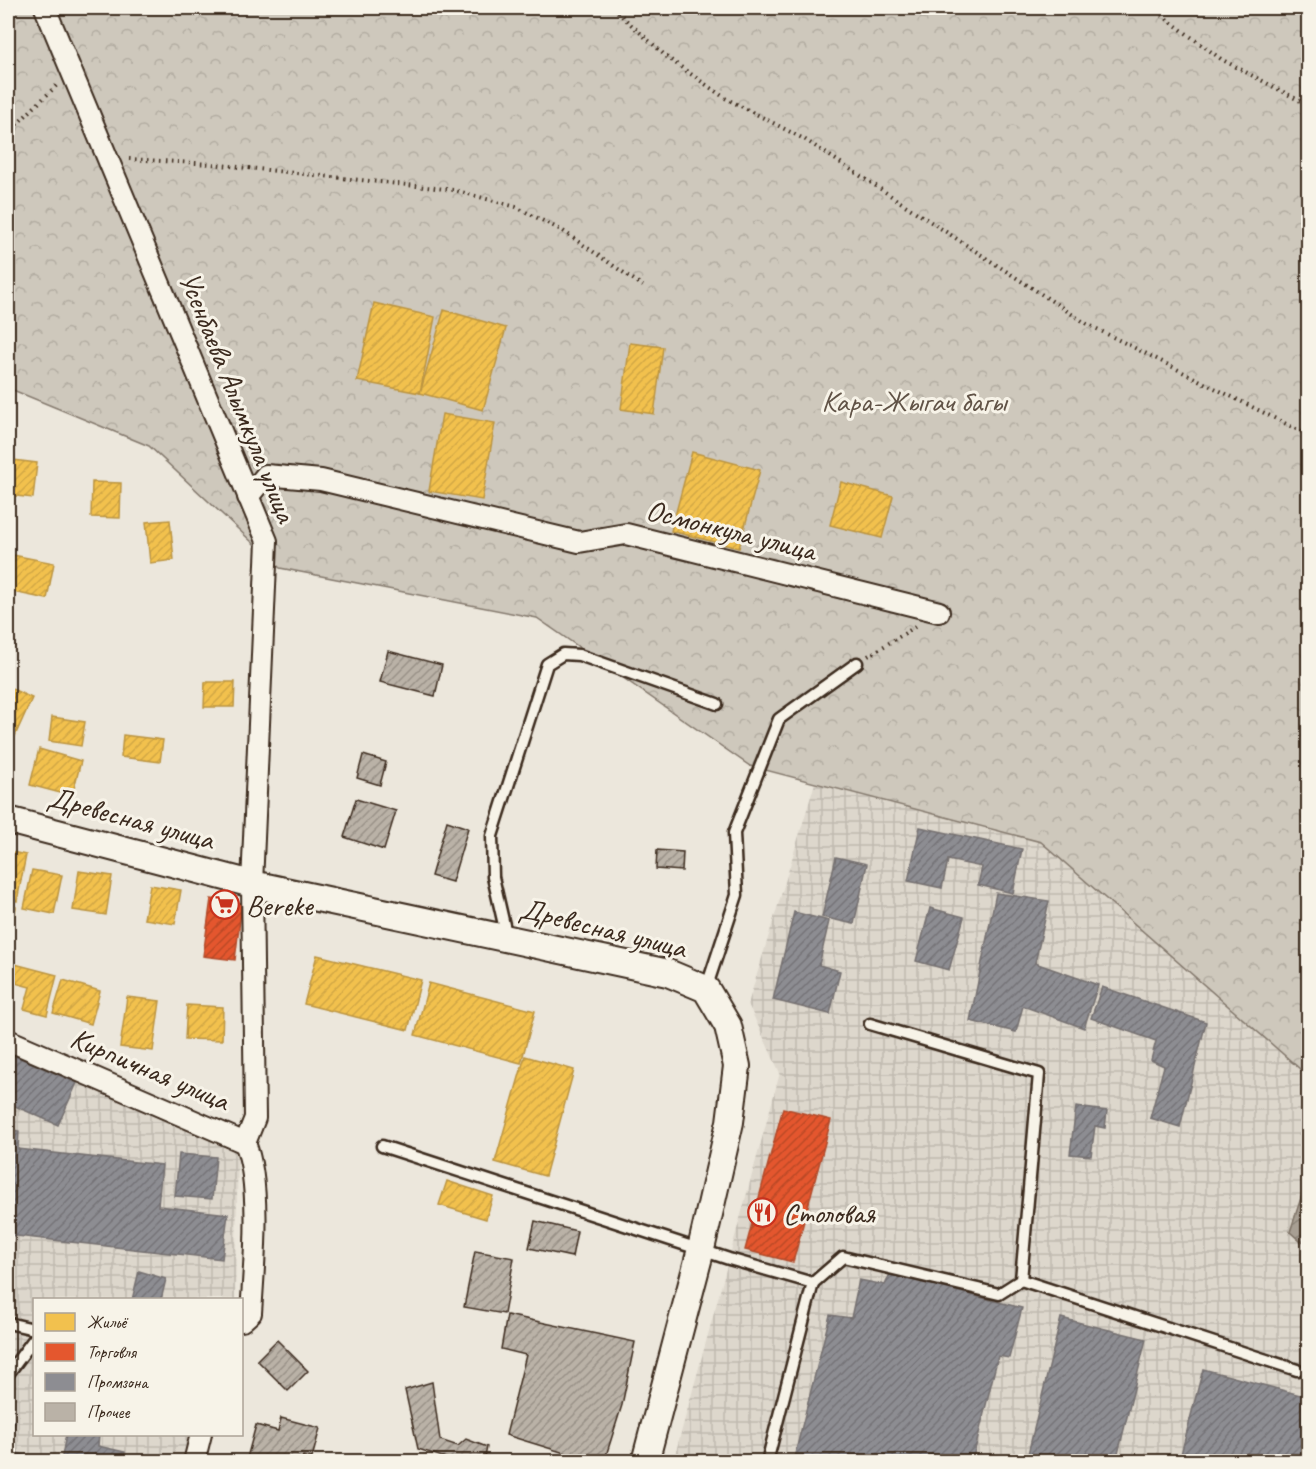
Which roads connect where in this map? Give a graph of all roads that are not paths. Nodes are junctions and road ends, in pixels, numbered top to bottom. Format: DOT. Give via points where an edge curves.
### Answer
graph roads {
  1 [pos="45,8"];
  2 [pos="248,497"];
  3 [pos="939,612"];
  4 [pos="857,663"];
  5 [pos="717,704"];
  6 [pos="8,820"];
  7 [pos="252,884"];
  8 [pos="507,938"];
  9 [pos="706,990"];
  10 [pos="870,1024"];
  11 [pos="8,1040"];
  12 [pos="255,1118"];
  13 [pos="245,1143"];
  14 [pos="382,1146"];
  15 [pos="701,1250"];
  16 [pos="1021,1280"];
  17 [pos="813,1283"];
  18 [pos="243,1321"];
  19 [pos="8,1323"];
  20 [pos="33,1329"];
  21 [pos="33,1340"];
  22 [pos="1296,1370"];
  23 [pos="8,1374"];
  24 [pos="200,1436"];
  25 [pos="194,1461"];
  26 [pos="645,1461"];
  27 [pos="767,1461"];
  1 -- 2 [label="street, Усенбаева Алымкула улица"];
  2 -- 3 [label="street, Осмонкула улица" via="266,475 321,480 579,542 626,534"];
  2 -- 7 [label="street, Усенбаева Алымкула улица" via="267,541"];
  4 -- 9 [label="lane" via="779,719 734,833 737,895"];
  5 -- 8 [label="lane" via="579,655 563,654 547,664 492,836 492,877"];
  6 -- 7 [label="street, Древесная улица"];
  7 -- 8 [label="street, Древесная улица"];
  7 -- 12 [label="street, Усенбаева Алымкула улица"];
  8 -- 9 [label="street, Древесная улица" via="668,973"];
  9 -- 15 [label="street, Древесная улица" via="728,1026 737,1066 730,1122"];
  10 -- 16 [label="lane" via="1039,1074"];
  11 -- 13 [label="street, Кирпичная улица"];
  12 -- 13 [label="street, Кирпичная улица"];
  13 -- 18 [label="street" via="250,1156 255,1230 252,1312"];
  14 -- 15 [label="lane"];
  15 -- 17 [label="lane"];
  15 -- 26 [label="street, Древесная улица"];
  16 -- 17 [label="lane" via="999,1294 843,1257"];
  16 -- 22 [label="lane"];
  17 -- 27 [label="lane"];
  19 -- 20 [label="lane"];
  21 -- 23 [label="lane"];
  24 -- 25 [label="street"];
}
